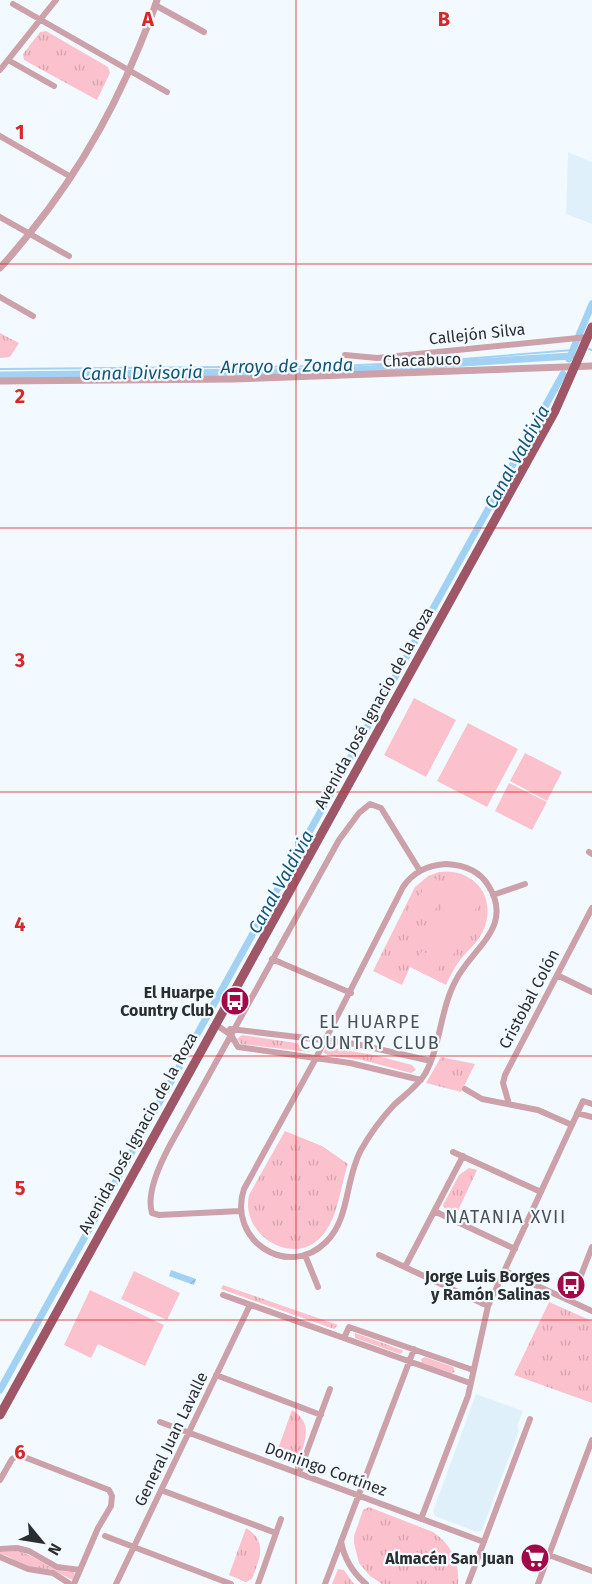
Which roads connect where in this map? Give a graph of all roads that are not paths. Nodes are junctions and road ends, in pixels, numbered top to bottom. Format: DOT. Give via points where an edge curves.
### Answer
graph roads {
  1 [pos="56,0"];
  2 [pos="156,3"];
  3 [pos="13,4"];
  4 [pos="40,20"];
  5 [pos="204,32"];
  6 [pos="8,60"];
  7 [pos="0,70"];
  8 [pos="129,71"];
  9 [pos="54,86"];
  10 [pos="167,92"];
  11 [pos="0,136"];
  12 [pos="71,177"];
  13 [pos="0,217"];
  14 [pos="30,234"];
  15 [pos="69,256"];
  16 [pos="0,268"];
  17 [pos="0,297"];
  18 [pos="33,316"];
  19 [pos="592,327"];
  20 [pos="581,337"];
  21 [pos="345,355"];
  22 [pos="576,365"];
  23 [pos="592,366"];
  24 [pos="0,381"];
  25 [pos="420,871"];
  26 [pos="525,884"];
  27 [pos="494,895"];
  28 [pos="592,908"];
  29 [pos="589,922"];
  30 [pos="273,959"];
  31 [pos="557,975"];
  32 [pos="592,992"];
  33 [pos="351,993"];
  34 [pos="219,1026"];
  35 [pos="232,1033"];
  36 [pos="324,1042"];
  37 [pos="316,1058"];
  38 [pos="431,1061"];
  39 [pos="421,1080"];
  40 [pos="465,1089"];
  41 [pos="509,1104"];
  42 [pos="592,1104"];
  43 [pos="578,1113"];
  44 [pos="592,1116"];
  45 [pos="572,1125"];
  46 [pos="453,1152"];
  47 [pos="463,1156"];
  48 [pos="541,1192"];
  49 [pos="240,1211"];
  50 [pos="434,1211"];
  51 [pos="592,1247"];
  52 [pos="515,1249"];
  53 [pos="305,1255"];
  54 [pos="379,1255"];
  55 [pos="405,1267"];
  56 [pos="505,1271"];
  57 [pos="318,1287"];
  58 [pos="223,1295"];
  59 [pos="571,1301"];
  60 [pos="250,1305"];
  61 [pos="488,1306"];
  62 [pos="592,1311"];
  63 [pos="344,1338"];
  64 [pos="414,1349"];
  65 [pos="409,1361"];
  66 [pos="473,1370"];
  67 [pos="216,1376"];
  68 [pos="470,1383"];
  69 [pos="330,1389"];
  70 [pos="0,1415"];
  71 [pos="321,1415"];
  72 [pos="530,1419"];
  73 [pos="160,1422"];
  74 [pos="189,1432"];
  75 [pos="592,1440"];
  76 [pos="298,1473"];
  77 [pos="0,1480"];
  78 [pos="161,1490"];
  79 [pos="358,1496"];
  80 [pos="281,1519"];
  81 [pos="421,1519"];
  82 [pos="276,1533"];
  83 [pos="105,1536"];
  84 [pos="341,1540"];
  85 [pos="484,1542"];
  86 [pos="133,1547"];
  87 [pos="0,1549"];
  88 [pos="549,1555"];
  89 [pos="0,1557"];
  90 [pos="80,1570"];
  91 [pos="592,1571"];
  92 [pos="72,1584"];
  93 [pos="116,1584"];
  94 [pos="231,1584"];
  95 [pos="258,1584"];
  96 [pos="325,1584"];
  97 [pos="366,1584"];
  98 [pos="468,1584"];
  99 [pos="538,1584"];
  1 -- 4 [label="street"];
  2 -- 5 [label="street"];
  2 -- 8 [label="street"];
  3 -- 4 [label="street"];
  4 -- 6 [label="street"];
  4 -- 8 [label="street"];
  6 -- 7 [label="street"];
  6 -- 9 [label="street"];
  8 -- 10 [label="street"];
  8 -- 12 [label="street"];
  11 -- 12 [label="street"];
  12 -- 14 [label="street"];
  13 -- 14 [label="street"];
  14 -- 15 [label="street"];
  14 -- 16 [label="street"];
  17 -- 18 [label="street"];
  19 -- 20 [label="main road, Avenida José Ignacio de la Roza"];
  20 -- 21 [label="street, Callejón Silva" via="377,357"];
  20 -- 22 [label="main road, Avenida José Ignacio de la Roza"];
  22 -- 23 [label="street, Chacabuco"];
  22 -- 24 [label="street, Chacabuco" via="266,378"];
  22 -- 34 [label="main road, Avenida José Ignacio de la Roza" via="555,411"];
  25 -- 27 [label="street" via="438,864 461,866 479,875"];
  25 -- 30 [label="street" via="381,808 365,807 339,840"];
  25 -- 33 [label="street" via="403,887"];
  26 -- 27 [label="street"];
  27 -- 38 [label="street" via="497,915 493,930 456,979"];
  28 -- 29 [label="street, Cristobal Colón"];
  29 -- 31 [label="street, Cristobal Colón"];
  30 -- 33 [label="street"];
  30 -- 35 [label="street"];
  31 -- 32 [label="street"];
  31 -- 41 [label="street, Cristobal Colón" via="503,1078"];
  33 -- 36 [label="street"];
  34 -- 35 [label="street"];
  34 -- 70 [label="main road, Avenida José Ignacio de la Roza"];
  35 -- 36 [label="street"];
  35 -- 37 [label="street" via="238,1047"];
  35 -- 49 [label="street" via="163,1159 151,1205 152,1213 159,1215"];
  36 -- 37 [label="street"];
  36 -- 38 [label="street" via="356,1044"];
  37 -- 39 [label="street"];
  37 -- 49 [label="street" via="247,1183"];
  38 -- 39 [label="street"];
  39 -- 53 [label="street" via="374,1129 357,1158 339,1224 328,1241"];
  40 -- 41 [label="street" via="482,1099"];
  41 -- 45 [label="street" via="538,1110"];
  42 -- 43 [label="street" via="583,1101"];
  43 -- 44 [label="street"];
  43 -- 45 [label="street"];
  45 -- 48 [label="street"];
  46 -- 47 [label="street"];
  47 -- 48 [label="street"];
  47 -- 50 [label="street"];
  48 -- 52 [label="street"];
  49 -- 53 [label="street" via="246,1230 259,1246 289,1257"];
  50 -- 52 [label="street"];
  50 -- 55 [label="street"];
  51 -- 59 [label="street"];
  52 -- 56 [label="street"];
  53 -- 57 [label="street"];
  54 -- 55 [label="street"];
  55 -- 61 [label="street"];
  56 -- 59 [label="street"];
  56 -- 61 [label="street"];
  58 -- 60 [label="street"];
  59 -- 62 [label="street"];
  60 -- 63 [label="street"];
  60 -- 67 [label="street, General Juan Lavalle"];
  61 -- 66 [label="street"];
  63 -- 64 [label="street" via="349,1326"];
  63 -- 65 [label="street"];
  64 -- 65 [label="street"];
  64 -- 66 [label="street"];
  65 -- 68 [label="street"];
  65 -- 79 [label="street"];
  66 -- 68 [label="street"];
  67 -- 71 [label="street"];
  67 -- 74 [label="street, General Juan Lavalle"];
  68 -- 81 [label="street"];
  69 -- 71 [label="street"];
  71 -- 76 [label="street"];
  72 -- 85 [label="street"];
  73 -- 74 [label="street, Domingo Cortínez"];
  74 -- 76 [label="street, Domingo Cortínez"];
  74 -- 78 [label="street, General Juan Lavalle"];
  75 -- 88 [label="street"];
  76 -- 79 [label="street, Domingo Cortínez"];
  77 -- 90 [label="street" via="12,1459 20,1455 109,1490 111,1506"];
  78 -- 82 [label="street"];
  78 -- 86 [label="street, General Juan Lavalle"];
  79 -- 81 [label="street, Domingo Cortínez"];
  79 -- 84 [label="street"];
  80 -- 82 [label="street"];
  81 -- 85 [label="street, Domingo Cortínez"];
  82 -- 95 [label="street"];
  83 -- 86 [label="street"];
  84 -- 96 [label="street"];
  84 -- 97 [label="street" via="347,1560"];
  85 -- 98 [label="street"];
  86 -- 93 [label="street, General Juan Lavalle"];
  86 -- 94 [label="street"];
  87 -- 90 [label="street" via="29,1551 57,1567"];
  88 -- 91 [label="street"];
  88 -- 99 [label="street"];
  89 -- 92 [label="street" via="24,1568 53,1573"];
  90 -- 92 [label="street"];
}
